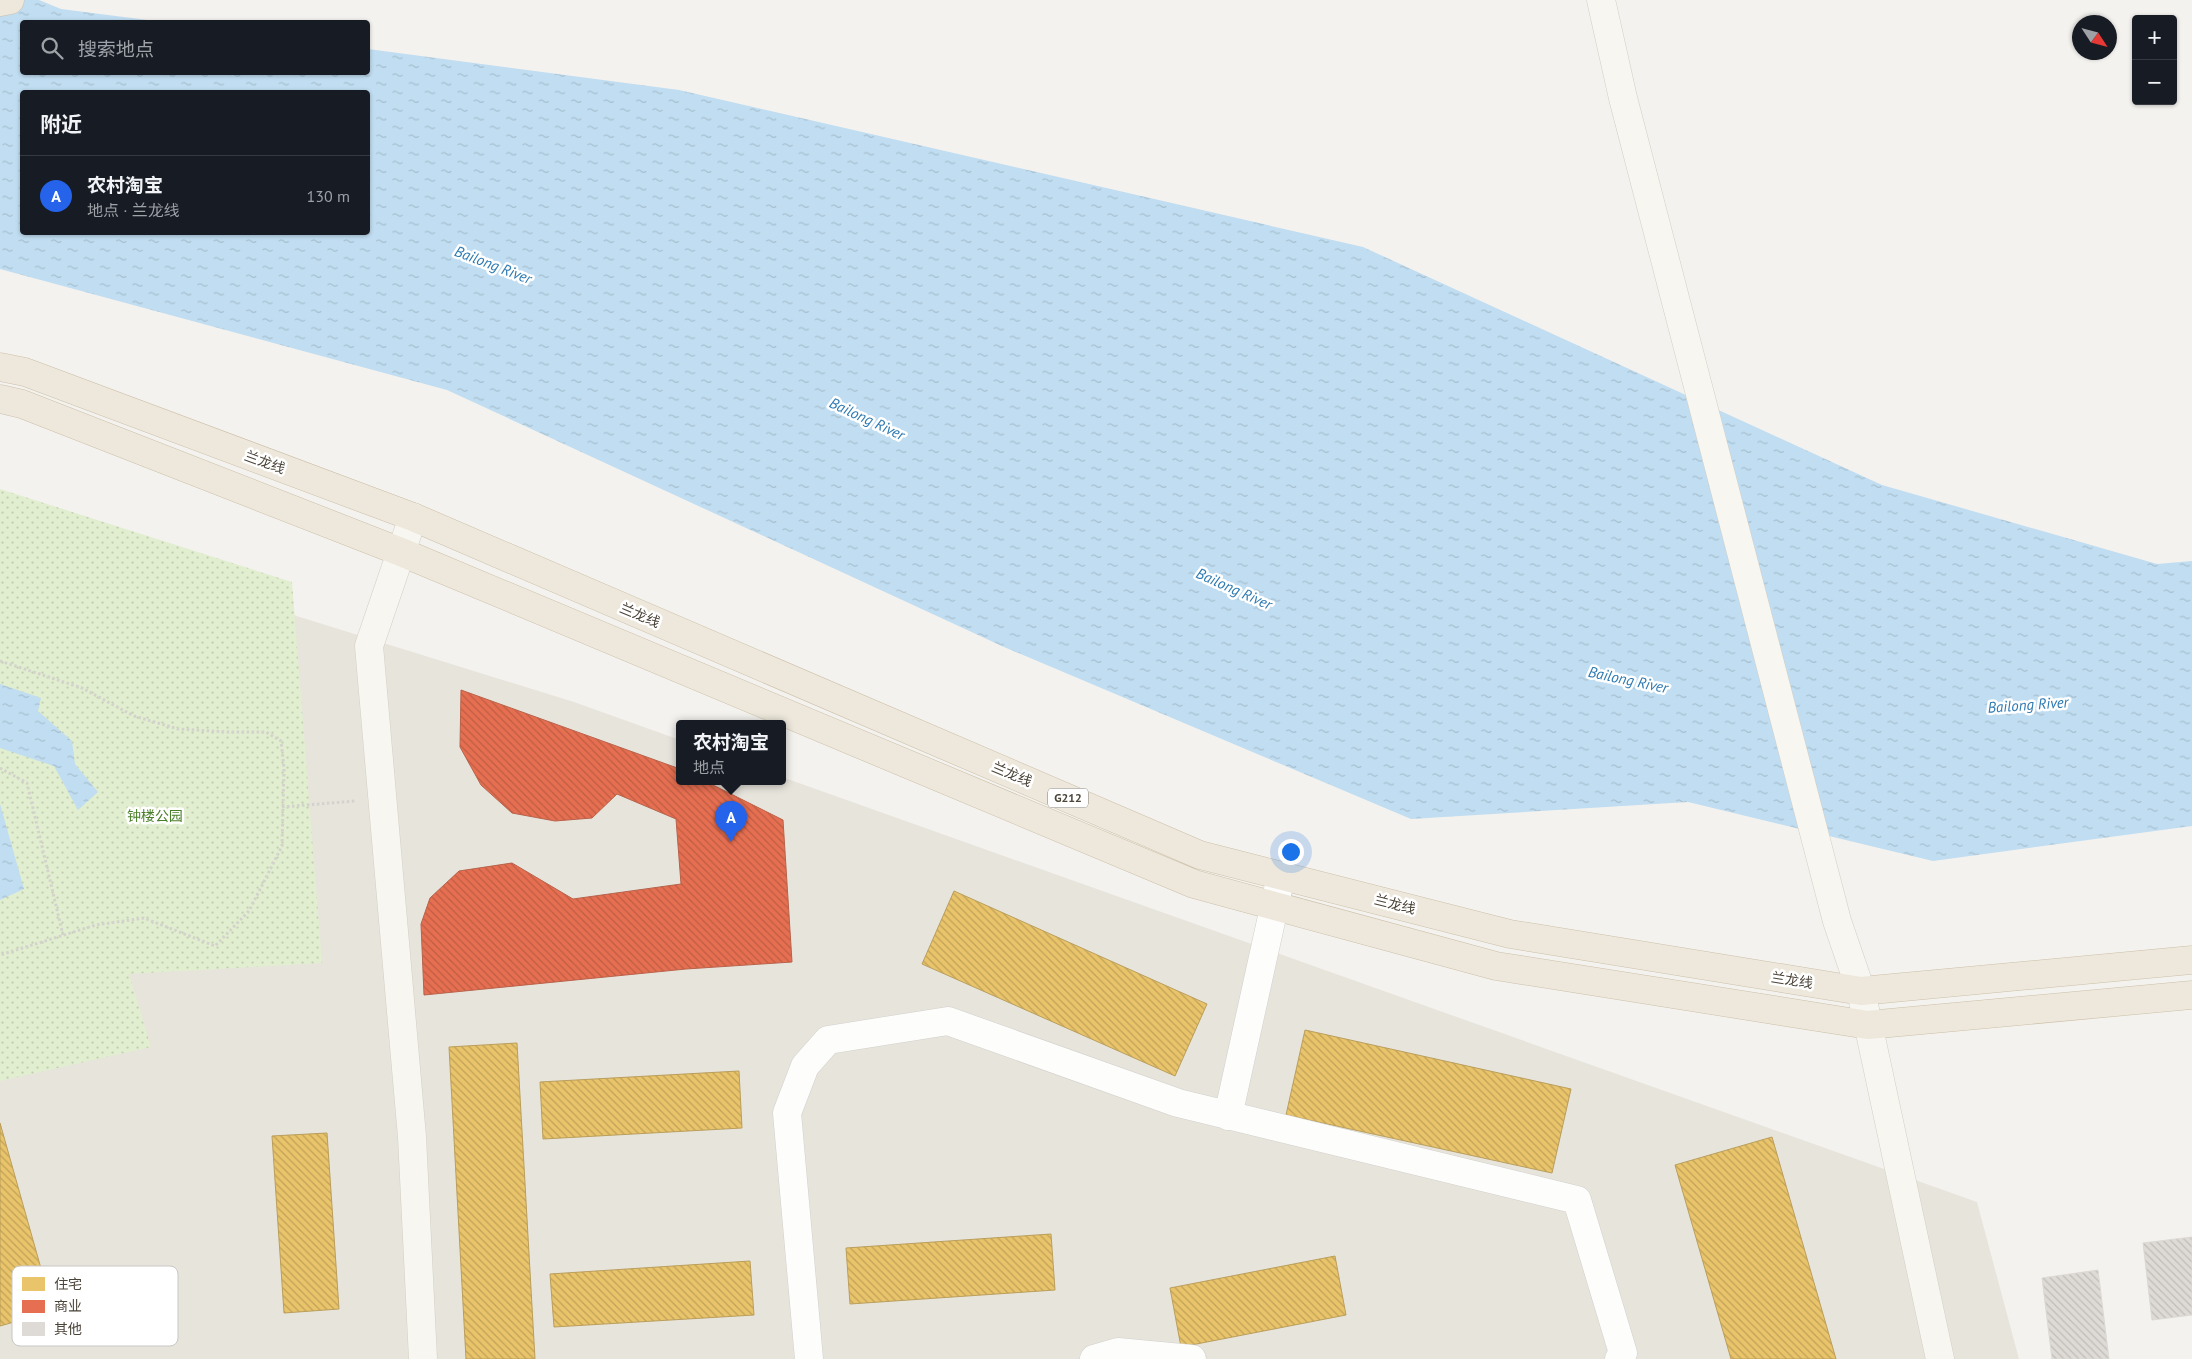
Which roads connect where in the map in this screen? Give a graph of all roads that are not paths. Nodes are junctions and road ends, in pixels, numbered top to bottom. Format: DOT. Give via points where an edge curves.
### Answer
graph roads {
  1 [pos="10,0"];
  2 [pos="1601,0"];
  3 [pos="0,2"];
  4 [pos="0,367"];
  5 [pos="0,400"];
  6 [pos="413,517"];
  7 [pos="401,552"];
  8 [pos="1281,876"];
  9 [pos="1275,906"];
  10 [pos="2192,960"];
  11 [pos="1861,991"];
  12 [pos="2192,995"];
  13 [pos="1868,1025"];
  14 [pos="1228,1116"];
  15 [pos="423,1359"];
  16 [pos="809,1359"];
  17 [pos="1094,1359"];
  18 [pos="1192,1359"];
  19 [pos="1619,1359"];
  20 [pos="1940,1359"];
  1 -- 3 [label="highway"];
  2 -- 11 [label="street" via="1837,920"];
  4 -- 6 [label="highway, 兰龙线 / G212" via="25,372"];
  5 -- 7 [label="highway, G212" via="22,404"];
  6 -- 7 [label="street"];
  6 -- 8 [label="highway, 兰龙线 / G212" via="1200,855"];
  7 -- 9 [label="highway, G212" via="1194,884"];
  7 -- 15 [label="street" via="369,646 412,1137"];
  8 -- 9 [label="street"];
  8 -- 11 [label="highway, 兰龙线 / G212" via="1510,934"];
  9 -- 13 [label="highway, G212" via="1496,966"];
  9 -- 14 [label="street"];
  10 -- 11 [label="highway, 兰龙线 / G212"];
  11 -- 13 [label="street"];
  12 -- 13 [label="highway, G212"];
  13 -- 20 [label="street"];
  14 -- 16 [label="street" via="1178,1103 948,1021 828,1040 805,1066 787,1113"];
  14 -- 19 [label="street" via="1577,1200 1623,1354"];
  17 -- 18 [label="street" via="1118,1352"];
}
